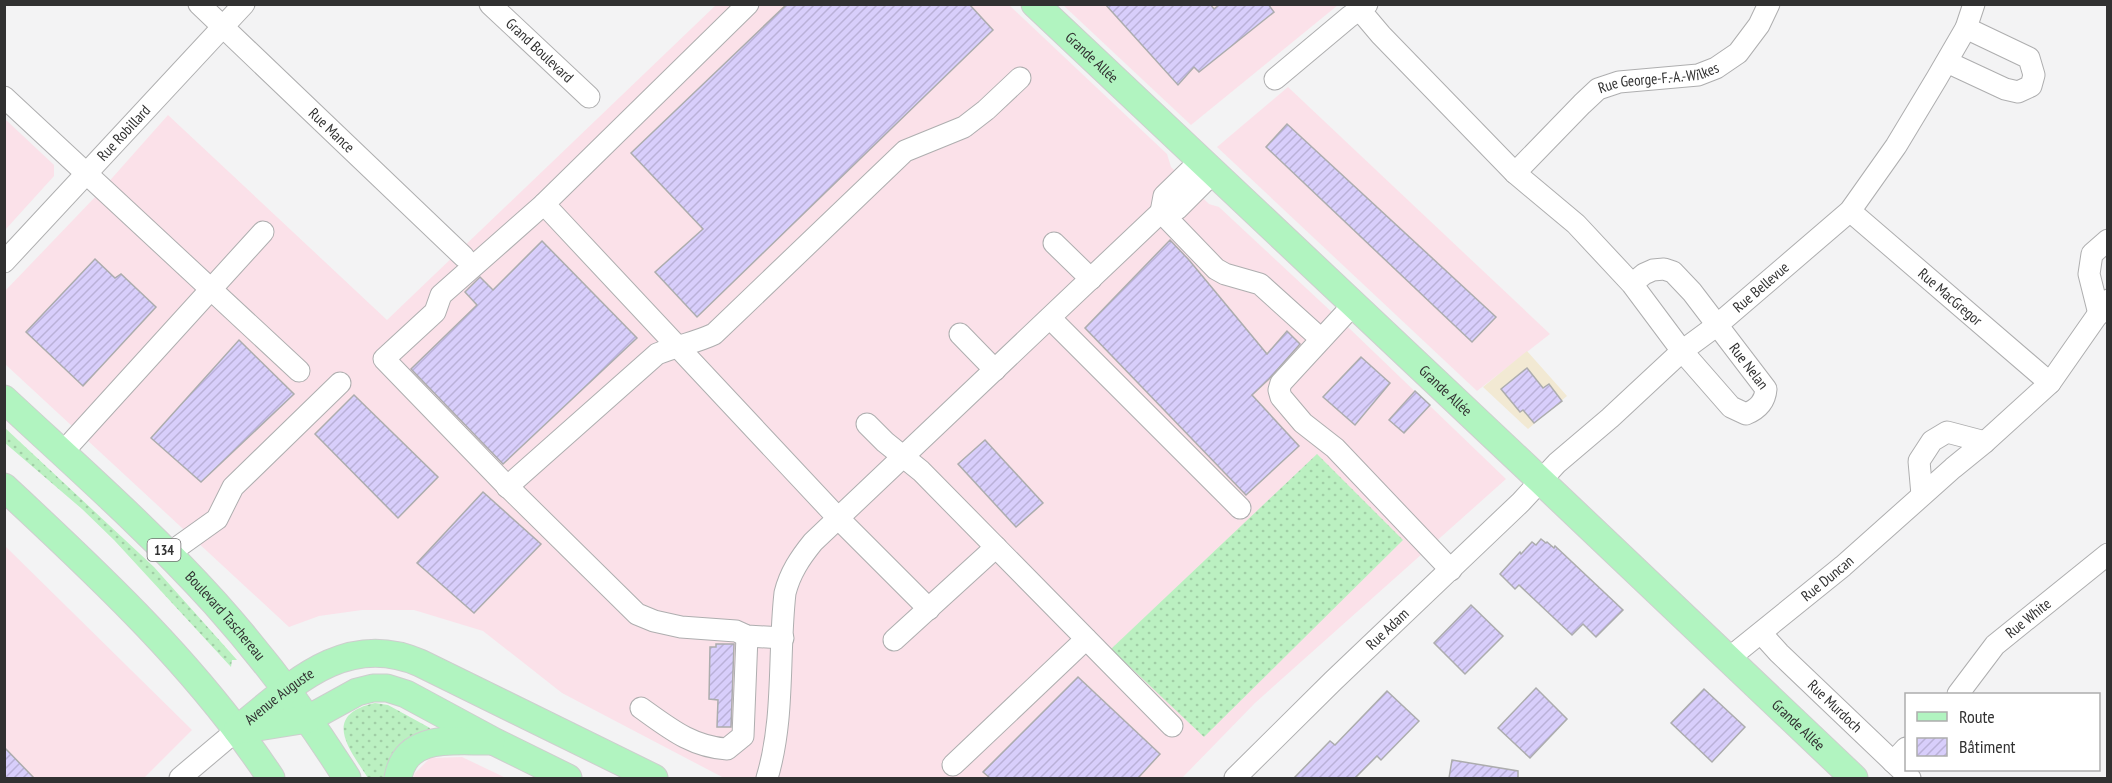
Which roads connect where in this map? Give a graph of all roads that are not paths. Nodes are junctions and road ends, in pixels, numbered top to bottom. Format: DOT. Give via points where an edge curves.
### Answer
graph roads {
  1 [pos="198,4"];
  2 [pos="244,4"];
  3 [pos="490,4"];
  4 [pos="748,4"];
  5 [pos="1035,4"];
  6 [pos="1769,4"];
  7 [pos="1974,4"];
  8 [pos="1363,7"];
  9 [pos="223,27"];
  10 [pos="1966,28"];
  11 [pos="1947,62"];
  12 [pos="1020,78"];
  13 [pos="1275,79"];
  14 [pos="4,97"];
  15 [pos="589,97"];
  16 [pos="1206,167"];
  17 [pos="88,173"];
  18 [pos="1515,173"];
  19 [pos="544,204"];
  20 [pos="1850,211"];
  21 [pos="1161,212"];
  22 [pos="262,232"];
  23 [pos="2108,240"];
  24 [pos="1054,243"];
  25 [pos="7,255"];
  26 [pos="464,257"];
  27 [pos="1091,279"];
  28 [pos="1632,284"];
  29 [pos="211,289"];
  30 [pos="1353,305"];
  31 [pos="2103,307"];
  32 [pos="1050,318"];
  33 [pos="1716,326"];
  34 [pos="960,334"];
  35 [pos="1321,339"];
  36 [pos="677,346"];
  37 [pos="1682,351"];
  38 [pos="995,370"];
  39 [pos="299,371"];
  40 [pos="340,383"];
  41 [pos="2050,383"];
  42 [pos="4,399"];
  43 [pos="867,424"];
  44 [pos="1985,442"];
  45 [pos="62,453"];
  46 [pos="904,457"];
  47 [pos="1540,480"];
  48 [pos="4,487"];
  49 [pos="507,487"];
  50 [pos="1922,495"];
  51 [pos="1240,508"];
  52 [pos="839,519"];
  53 [pos="996,547"];
  54 [pos="168,554"];
  55 [pos="2108,554"];
  56 [pos="1451,570"];
  57 [pos="929,609"];
  58 [pos="1761,633"];
  59 [pos="747,636"];
  60 [pos="783,638"];
  61 [pos="1086,639"];
  62 [pos="894,640"];
  63 [pos="1728,659"];
  64 [pos="286,690"];
  65 [pos="1959,693"];
  66 [pos="641,708"];
  67 [pos="308,718"];
  68 [pos="1172,726"];
  69 [pos="237,730"];
  70 [pos="493,741"];
  71 [pos="1900,755"];
  72 [pos="953,765"];
  73 [pos="180,778"];
  74 [pos="272,778"];
  75 [pos="347,778"];
  76 [pos="398,778"];
  77 [pos="568,778"];
  78 [pos="654,778"];
  79 [pos="767,778"];
  80 [pos="1235,778"];
  81 [pos="1854,778"];
  1 -- 9 [label="street, Rue Mance"];
  2 -- 9 [label="street, Rue Robillard"];
  3 -- 15 [label="street, Grand Boulevard"];
  4 -- 19 [label="street"];
  5 -- 16 [label="main road, Grande Allée"];
  6 -- 18 [label="street, Rue George-F.-A.-Wilkes" via="1738,53 1716,68 1698,75 1619,82 1598,89"];
  7 -- 10 [label="street, Rue Bellevue"];
  8 -- 13 [label="street"];
  8 -- 18 [label="street, Rue Nelan" via="1381,35"];
  9 -- 17 [label="street, Rue Robillard"];
  9 -- 26 [label="street, Rue Mance"];
  10 -- 11 [label="street, Rue Bellevue"];
  10 -- 11 [label="street" via="2030,58 2034,75 2031,86 2018,92 2005,89"];
  11 -- 20 [label="street, Rue Bellevue" via="1896,146"];
  12 -- 36 [label="street" via="964,127 905,151 714,334 693,344"];
  14 -- 17 [label="street"];
  16 -- 21 [label="street" via="1177,209"];
  16 -- 30 [label="main road, Grande Allée"];
  17 -- 25 [label="street, Rue Robillard"];
  17 -- 29 [label="street"];
  18 -- 28 [label="street, Rue Nelan" via="1576,224"];
  19 -- 36 [label="street"];
  19 -- 49 [label="street" via="441,296 435,312 384,359"];
  20 -- 33 [label="street, Rue Bellevue"];
  20 -- 41 [label="street, Rue MacGregor"];
  21 -- 27 [label="street"];
  21 -- 35 [label="street" via="1216,269 1260,284"];
  22 -- 29 [label="street"];
  23 -- 31 [label="street, Rue Duncan" via="2092,254 2089,274"];
  24 -- 27 [label="street"];
  27 -- 32 [label="street"];
  28 -- 33 [label="street, Rue Nelan" via="1653,270 1673,272"];
  28 -- 37 [label="street, Rue Nelan"];
  29 -- 39 [label="street"];
  29 -- 45 [label="street"];
  30 -- 35 [label="street"];
  30 -- 47 [label="main road, Grande Allée"];
  31 -- 41 [label="street, Rue Duncan"];
  32 -- 38 [label="street"];
  32 -- 51 [label="street"];
  33 -- 37 [label="street, Rue Bellevue"];
  33 -- 37 [label="street, Rue Nelan" via="1766,389 1754,411 1746,414 1731,407"];
  34 -- 38 [label="street"];
  35 -- 56 [label="street" via="1281,383 1281,397"];
  36 -- 49 [label="street" via="657,354"];
  36 -- 52 [label="street"];
  37 -- 47 [label="street, Rue Bellevue"];
  38 -- 46 [label="street"];
  40 -- 54 [label="street" via="233,487 217,519"];
  41 -- 44 [label="street, Rue Duncan"];
  42 -- 45 [label="main road, Boulevard Taschereau / 134"];
  43 -- 46 [label="street"];
  44 -- 50 [label="street, Rue Duncan"];
  44 -- 50 [label="street" via="1947,432 1932,441 1919,460"];
  45 -- 54 [label="main road, Boulevard Taschereau / 134"];
  46 -- 52 [label="street"];
  46 -- 53 [label="street"];
  47 -- 56 [label="street, Rue Adam"];
  47 -- 63 [label="main road, Grande Allée"];
  48 -- 69 [label="main road" via="123,598"];
  49 -- 59 [label="street" via="637,614 681,627 736,631"];
  50 -- 58 [label="street, Rue Duncan"];
  52 -- 57 [label="street"];
  52 -- 60 [label="street" via="806,551 790,576 785,593"];
  53 -- 57 [label="street"];
  53 -- 61 [label="street"];
  54 -- 64 [label="main road, Boulevard Taschereau / 134" via="242,634"];
  55 -- 65 [label="street, Rue White" via="1995,645"];
  56 -- 80 [label="street, Rue Adam"];
  57 -- 62 [label="street"];
  58 -- 63 [label="street, Rue Duncan"];
  58 -- 71 [label="street, Rue Murdoch"];
  59 -- 60 [label="street"];
  59 -- 66 [label="street" via="743,736 727,749 709,748 683,736"];
  60 -- 79 [label="street" via="778,723"];
  61 -- 68 [label="street"];
  61 -- 72 [label="street"];
  63 -- 81 [label="main road, Grande Allée"];
  64 -- 67 [label="main road, Boulevard Taschereau / 134"];
  64 -- 69 [label="main road, Avenue Auguste"];
  64 -- 78 [label="main road, Avenue Auguste" via="348,655 373,652 401,656"];
  67 -- 69 [label="main road, Avenue Auguste"];
  67 -- 70 [label="main road, Avenue Auguste" via="357,692 387,688 406,694"];
  67 -- 75 [label="main road, Boulevard Taschereau / 134"];
  69 -- 73 [label="street"];
  69 -- 74 [label="main road"];
  70 -- 76 [label="main road" via="423,745 407,756"];
  70 -- 77 [label="main road, Avenue Auguste"];
}
